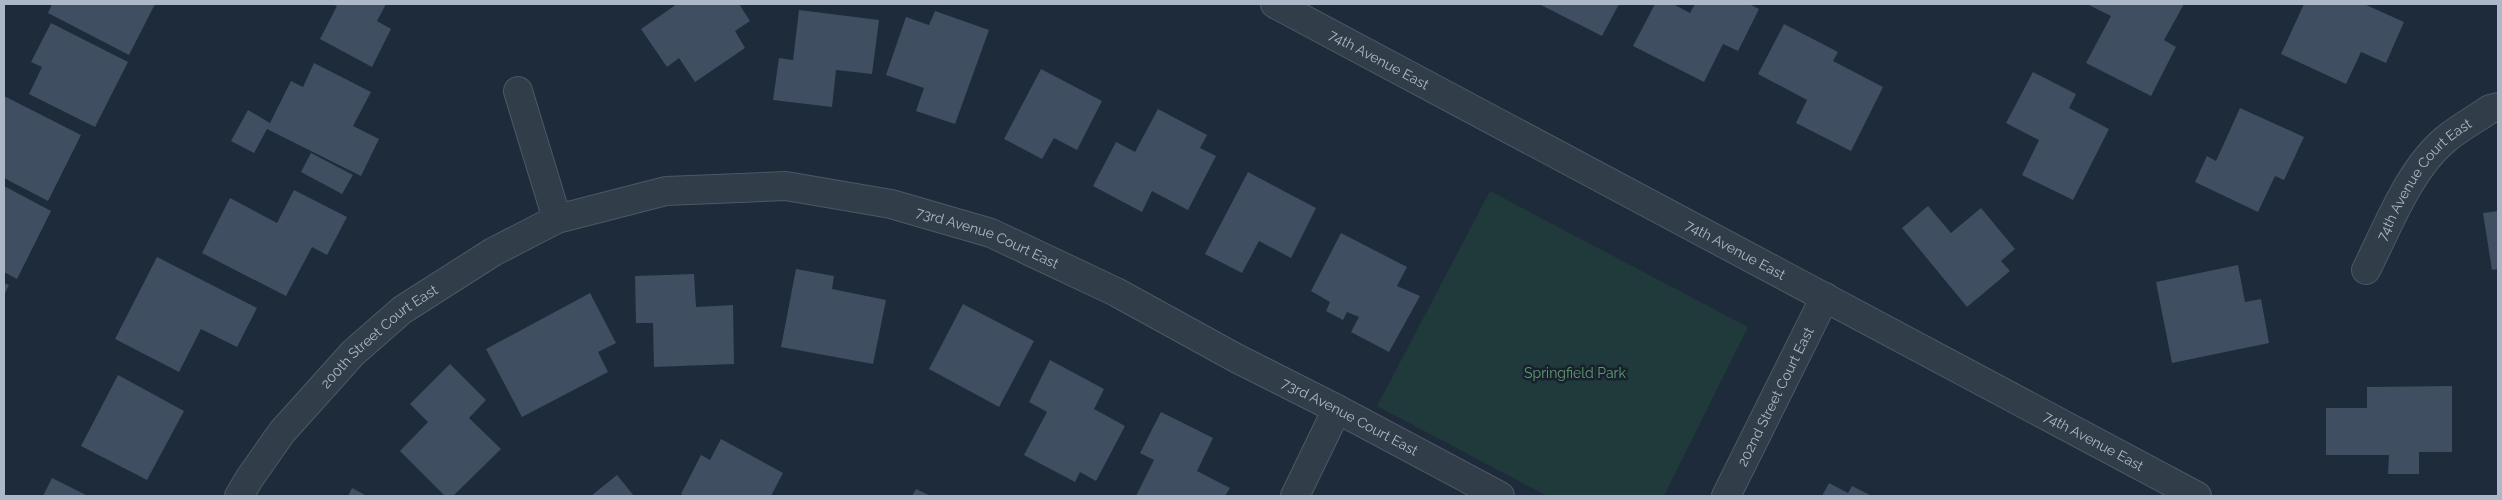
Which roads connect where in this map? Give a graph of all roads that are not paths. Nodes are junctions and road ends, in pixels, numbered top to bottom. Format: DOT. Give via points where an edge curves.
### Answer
graph roads {
  1 [pos="1275,4"];
  2 [pos="518,91"];
  3 [pos="2498,107"];
  4 [pos="557,219"];
  5 [pos="2366,270"];
  6 [pos="1825,297"];
  7 [pos="1337,409"];
  8 [pos="239,496"];
  9 [pos="1294,496"];
  10 [pos="1500,496"];
  11 [pos="1726,496"];
  12 [pos="2197,496"];
  1 -- 6 [label="street, 74th Avenue East"];
  2 -- 4 [label="street"];
  3 -- 5 [label="street, 74th Avenue Court East" via="2446,139 2428,157 2409,186"];
  4 -- 7 [label="street, 73rd Avenue Court East" via="666,191 768,186 786,186 891,204 991,233 1116,292"];
  4 -- 8 [label="street, 200th Street Court East" via="493,252 402,310 353,353 282,432"];
  6 -- 11 [label="street, 202nd Street Court East"];
  6 -- 12 [label="street, 74th Avenue East"];
  7 -- 9 [label="street"];
  7 -- 10 [label="street, 73rd Avenue Court East"];
}
